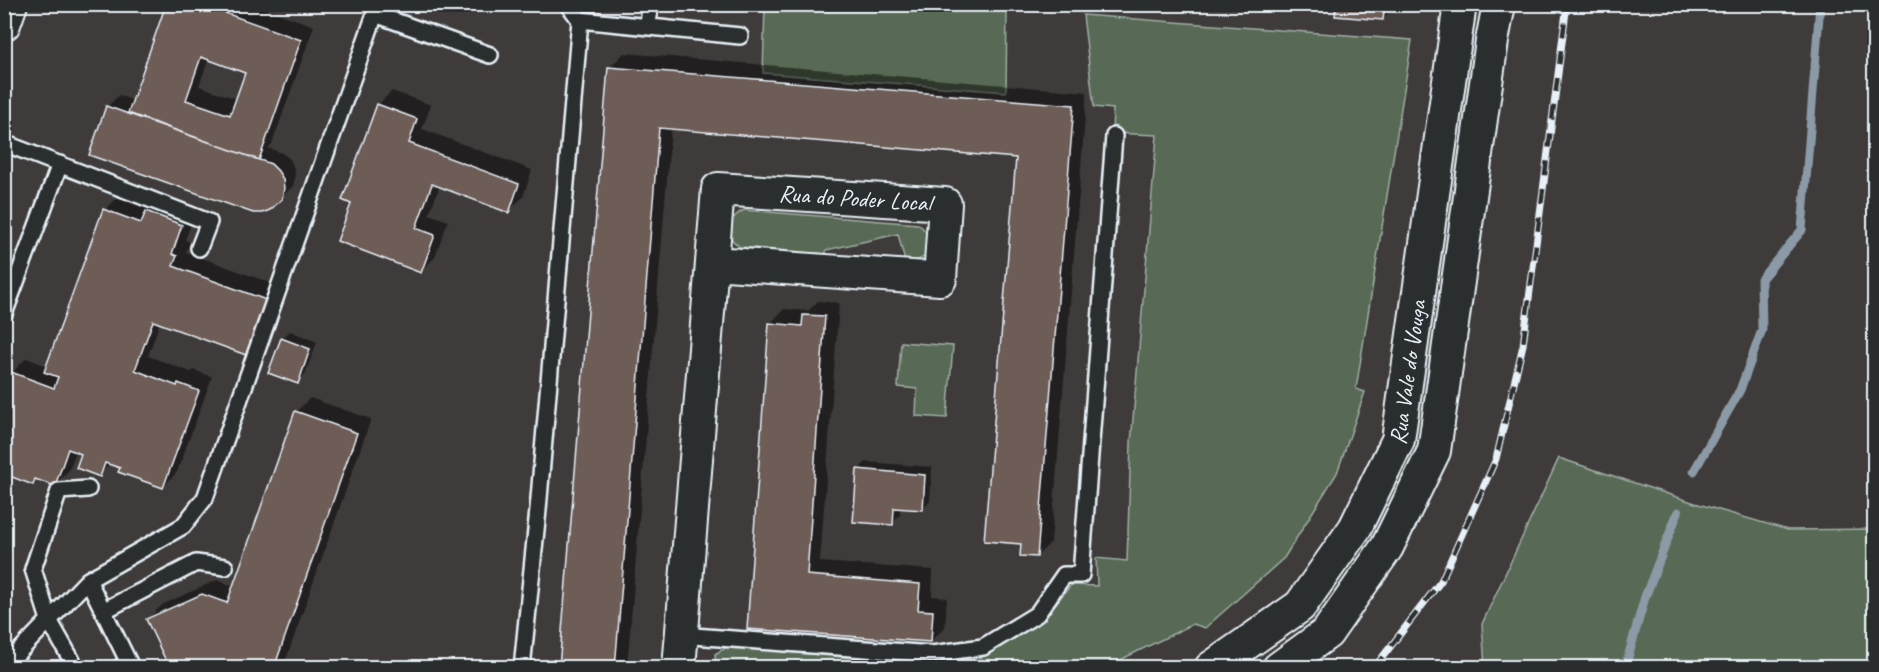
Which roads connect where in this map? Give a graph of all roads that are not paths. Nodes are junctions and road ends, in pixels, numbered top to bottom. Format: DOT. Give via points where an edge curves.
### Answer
graph roads {
  1 [pos="11,4"];
  2 [pos="568,4"];
  3 [pos="650,4"];
  4 [pos="1460,4"];
  5 [pos="1499,4"];
  6 [pos="580,20"];
  7 [pos="4,24"];
  8 [pos="648,27"];
  9 [pos="740,36"];
  10 [pos="490,55"];
  11 [pos="1114,136"];
  12 [pos="4,143"];
  13 [pos="60,164"];
  14 [pos="199,248"];
  15 [pos="713,263"];
  16 [pos="4,314"];
  17 [pos="88,489"];
  18 [pos="225,567"];
  19 [pos="88,580"];
  20 [pos="103,611"];
  21 [pos="49,620"];
  22 [pos="680,635"];
  23 [pos="4,667"];
  24 [pos="76,668"];
  25 [pos="119,668"];
  26 [pos="522,668"];
  27 [pos="678,668"];
  28 [pos="1211,668"];
  29 [pos="1279,668"];
  1 -- 7 [label="street"];
  2 -- 6 [label="lane"];
  3 -- 8 [label="lane"];
  4 -- 28 [label="street, Rua Vale do Vouga" via="1398,440 1355,528 1300,606"];
  5 -- 29 [label="street, Rua Vale do Vouga" via="1434,451 1388,547 1327,633"];
  6 -- 8 [label="lane"];
  6 -- 26 [label="lane"];
  8 -- 9 [label="lane"];
  10 -- 19 [label="lane" via="375,14 205,498 183,526"];
  11 -- 22 [label="lane" via="1082,575 1064,575 1037,614 982,646 932,654"];
  12 -- 13 [label="lane"];
  13 -- 14 [label="lane" via="209,222"];
  13 -- 16 [label="lane"];
  15 -- 15 [label="street, Rua do Poder Local" via="940,279 945,204 718,189"];
  15 -- 22 [label="street, Rua do Poder Local"];
  17 -- 21 [label="lane" via="59,491 33,569"];
  18 -- 20 [label="lane" via="196,563"];
  19 -- 20 [label="lane"];
  19 -- 21 [label="lane"];
  20 -- 25 [label="lane" via="129,663"];
  21 -- 23 [label="lane"];
  21 -- 24 [label="lane"];
  22 -- 27 [label="street, Rua do Poder Local"];
}
